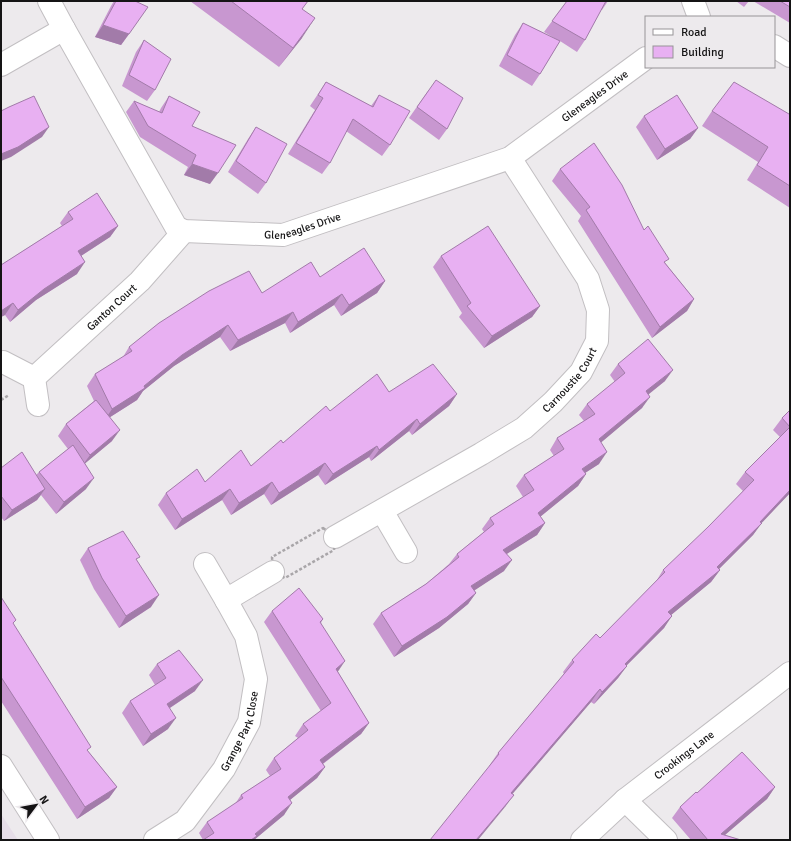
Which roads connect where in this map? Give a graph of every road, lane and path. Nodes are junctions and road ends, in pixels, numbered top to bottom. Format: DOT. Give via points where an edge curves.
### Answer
graph roads {
  1 [pos="49,1"];
  2 [pos="693,1"];
  3 [pos="698,16"];
  4 [pos="64,29"];
  5 [pos="775,47"];
  6 [pos="790,56"];
  7 [pos="645,59"];
  8 [pos="1,65"];
  9 [pos="510,158"];
  10 [pos="184,231"];
  11 [pos="3,362"];
  12 [pos="34,378"];
  13 [pos="38,405"];
  14 [pos="382,511"];
  15 [pos="335,537"];
  16 [pos="406,552"];
  17 [pos="205,564"];
  18 [pos="273,572"];
  19 [pos="226,600"];
  20 [pos="790,673"];
  21 [pos="1,766"];
  22 [pos="625,800"];
  23 [pos="48,840"];
  24 [pos="155,840"];
  25 [pos="582,840"];
  26 [pos="666,840"];
  1 -- 4 [label="street"];
  2 -- 3 [label="street"];
  4 -- 8 [label="street"];
  4 -- 10 [label="street" via="176,227"];
  5 -- 6 [label="street"];
  7 -- 9 [label="street, Gleneagles Drive"];
  9 -- 10 [label="street, Gleneagles Drive" via="283,234"];
  9 -- 14 [label="street, Carnoustie Court" via="588,279 598,310 597,341 581,372 554,402 524,428"];
  10 -- 12 [label="street, Ganton Court" via="140,281"];
  11 -- 12 [label="street"];
  12 -- 13 [label="street"];
  14 -- 15 [label="street, Carnoustie Court"];
  14 -- 16 [label="street"];
  15 -- 18 [label="path" via="334,550 285,578"];
  15 -- 18 [label="path" via="323,528 272,557"];
  17 -- 19 [label="street, Grange Park Close"];
  18 -- 19 [label="street"];
  19 -- 24 [label="street, Grange Park Close" via="246,636 256,679 249,722 224,769 185,821"];
  20 -- 22 [label="street, Crookings Lane"];
  21 -- 23 [label="street"];
  22 -- 25 [label="street, Crookings Lane"];
  22 -- 26 [label="street"];
}
